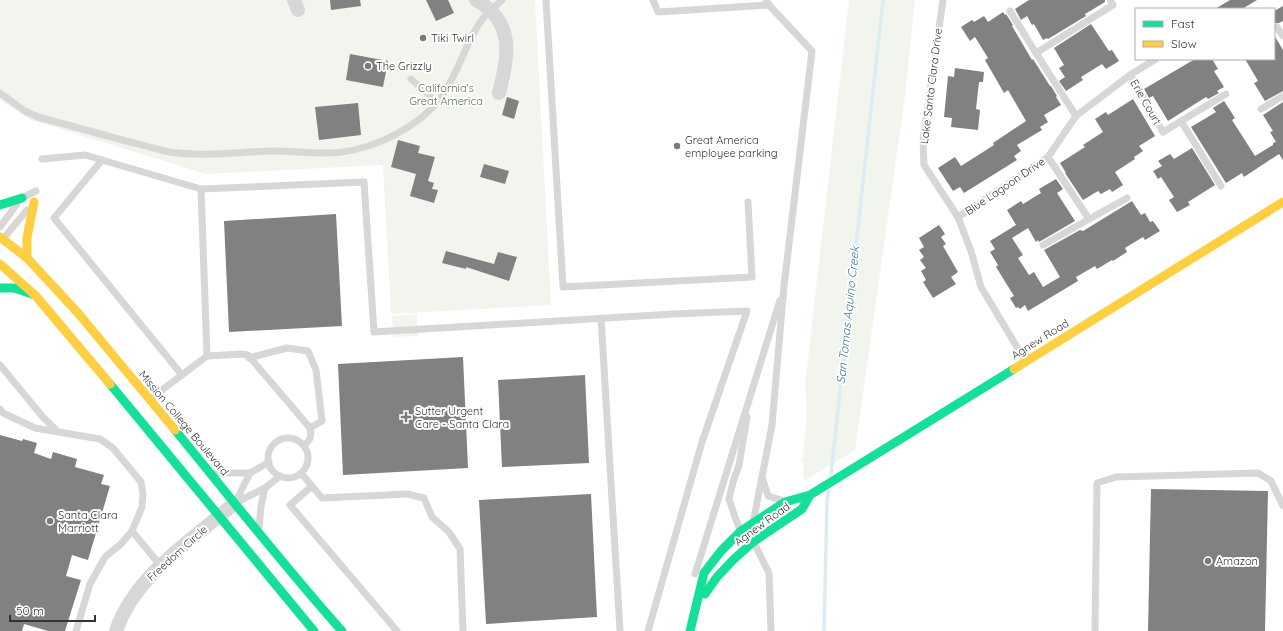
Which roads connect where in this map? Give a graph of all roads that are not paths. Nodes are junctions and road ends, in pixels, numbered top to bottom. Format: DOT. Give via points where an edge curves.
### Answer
graph roads {
  1 [pos="476,0"];
  2 [pos="502,0"];
  3 [pos="546,0"];
  4 [pos="653,0"];
  5 [pos="943,0"];
  6 [pos="1110,0"];
  7 [pos="767,3"];
  8 [pos="491,10"];
  9 [pos="1010,11"];
  10 [pos="1277,28"];
  11 [pos="1283,36"];
  12 [pos="1036,53"];
  13 [pos="1154,60"];
  14 [pos="1130,75"];
  15 [pos="411,79"];
  16 [pos="0,93"];
  17 [pos="499,93"];
  18 [pos="1226,94"];
  19 [pos="1283,96"];
  20 [pos="437,102"];
  21 [pos="1261,109"];
  22 [pos="1076,116"];
  23 [pos="1181,121"];
  24 [pos="1048,157"];
  25 [pos="42,159"];
  26 [pos="102,160"];
  27 [pos="1221,186"];
  28 [pos="201,189"];
  29 [pos="22,198"];
  30 [pos="1127,198"];
  31 [pos="34,202"];
  32 [pos="748,202"];
  33 [pos="1283,202"];
  34 [pos="0,205"];
  35 [pos="958,217"];
  36 [pos="1090,219"];
  37 [pos="0,227"];
  38 [pos="1,239"];
  39 [pos="1043,245"];
  40 [pos="27,258"];
  41 [pos="0,264"];
  42 [pos="784,286"];
  43 [pos="0,288"];
  44 [pos="35,295"];
  45 [pos="601,318"];
  46 [pos="207,356"];
  47 [pos="250,358"];
  48 [pos="1026,362"];
  49 [pos="0,364"];
  50 [pos="182,375"];
  51 [pos="752,389"];
  52 [pos="150,400"];
  53 [pos="0,409"];
  54 [pos="310,428"];
  55 [pos="57,432"];
  56 [pos="304,446"];
  57 [pos="269,462"];
  58 [pos="210,473"];
  59 [pos="250,473"];
  60 [pos="301,473"];
  61 [pos="280,476"];
  62 [pos="761,476"];
  63 [pos="312,486"];
  64 [pos="265,488"];
  65 [pos="810,495"];
  66 [pos="785,502"];
  67 [pos="235,503"];
  68 [pos="1283,506"];
  69 [pos="220,516"];
  70 [pos="132,531"];
  71 [pos="259,532"];
  72 [pos="750,533"];
  73 [pos="160,565"];
  74 [pos="695,607"];
  75 [pos="691,628"];
  76 [pos="76,631"];
  77 [pos="116,631"];
  78 [pos="314,631"];
  79 [pos="342,631"];
  80 [pos="397,631"];
  81 [pos="463,631"];
  82 [pos="620,631"];
  83 [pos="648,631"];
  84 [pos="771,631"];
  85 [pos="1095,631"];
  1 -- 8 [label="street"];
  2 -- 8 [label="lane"];
  3 -- 32 [label="lane" via="562,287 752,277"];
  4 -- 7 [label="lane" via="658,12"];
  5 -- 35 [label="lane, Lake Santa Clara Drive" via="923,140 924,165"];
  6 -- 12 [label="lane" via="1113,5"];
  7 -- 42 [label="lane" via="812,51"];
  8 -- 17 [label="street" via="505,34 508,49"];
  8 -- 20 [label="lane" via="479,24 454,76"];
  9 -- 12 [label="lane"];
  10 -- 11 [label="lane"];
  12 -- 22 [label="lane"];
  13 -- 14 [label="lane, Blue Lagoon Drive"];
  14 -- 22 [label="lane, Blue Lagoon Drive"];
  14 -- 23 [label="lane, Erie Court" via="1163,132"];
  15 -- 20 [label="lane"];
  16 -- 20 [label="lane" via="38,117 168,151 207,154 349,151 395,134 418,120"];
  18 -- 23 [label="lane, Erie Court"];
  19 -- 21 [label="lane"];
  22 -- 24 [label="lane, Blue Lagoon Drive"];
  23 -- 27 [label="lane, Erie Court"];
  24 -- 35 [label="lane, Blue Lagoon Drive"];
  24 -- 36 [label="lane"];
  25 -- 26 [label="lane" via="85,155"];
  26 -- 28 [label="lane"];
  26 -- 50 [label="lane" via="54,218"];
  28 -- 45 [label="lane" via="364,182 374,332"];
  28 -- 46 [label="lane"];
  29 -- 31 [label="lane" via="36,191"];
  29 -- 34 [label="main road"];
  29 -- 37 [label="lane"];
  30 -- 36 [label="lane"];
  31 -- 38 [label="lane"];
  31 -- 40 [label="main road" via="27,238"];
  33 -- 48 [label="main road, Agnew Road"];
  35 -- 48 [label="lane, Lake Santa Clara Drive" via="981,287"];
  36 -- 39 [label="lane"];
  38 -- 40 [label="main road, Mission College Boulevard"];
  40 -- 52 [label="main road, Mission College Boulevard"];
  41 -- 44 [label="main road"];
  42 -- 51 [label="lane"];
  42 -- 62 [label="lane" via="772,425"];
  43 -- 44 [label="main road" via="14,288"];
  44 -- 69 [label="main road"];
  45 -- 82 [label="lane"];
  45 -- 83 [label="lane" via="746,311 702,442"];
  46 -- 47 [label="lane" via="242,354"];
  46 -- 50 [label="lane"];
  47 -- 54 [label="lane"];
  47 -- 54 [label="lane" via="287,348 308,351 316,370 322,421"];
  48 -- 65 [label="main road, Agnew Road"];
  49 -- 55 [label="lane"];
  50 -- 52 [label="lane"];
  51 -- 72 [label="lane" via="739,465 729,499 734,514"];
  51 -- 75 [label="lane" via="692,586"];
  52 -- 58 [label="main road, Mission College Boulevard"];
  53 -- 55 [label="lane" via="3,413 35,428"];
  54 -- 56 [label="lane" via="310,440"];
  55 -- 70 [label="lane" via="100,439 113,448 141,482 142,507"];
  56 -- 57 [label="lane" via="289,438 277,442 270,450"];
  56 -- 60 [label="lane" via="307,451 307,463"];
  57 -- 59 [label="lane"];
  57 -- 61 [label="lane" via="271,468"];
  58 -- 59 [label="lane"];
  58 -- 67 [label="main road, Mission College Boulevard"];
  59 -- 67 [label="lane"];
  60 -- 61 [label="lane" via="291,478"];
  60 -- 63 [label="lane"];
  61 -- 64 [label="lane"];
  62 -- 66 [label="lane" via="768,496"];
  62 -- 72 [label="lane"];
  63 -- 80 [label="lane" via="290,505"];
  63 -- 81 [label="lane" via="322,498 407,494 424,498 432,517 449,532 460,548"];
  64 -- 67 [label="lane"];
  64 -- 71 [label="lane"];
  65 -- 66 [label="main road, Agnew Road"];
  65 -- 72 [label="main road, Agnew Road" via="802,509"];
  66 -- 72 [label="main road, Agnew Road"];
  67 -- 69 [label="street, Freedom Circle"];
  67 -- 71 [label="main road, Mission College Boulevard"];
  68 -- 85 [label="lane" via="1271,481 1258,473 1116,477 1097,483"];
  69 -- 73 [label="street, Freedom Circle"];
  69 -- 78 [label="main road"];
  70 -- 73 [label="lane"];
  70 -- 76 [label="lane" via="105,557 90,584"];
  71 -- 79 [label="main road, Mission College Boulevard"];
  72 -- 74 [label="main road, Agnew Road" via="733,560"];
  72 -- 74 [label="main road, Agnew Road" via="721,551 704,573"];
  72 -- 84 [label="lane" via="769,573"];
  73 -- 77 [label="street, Freedom Circle" via="128,604"];
  74 -- 75 [label="main road, Agnew Road"];
}
